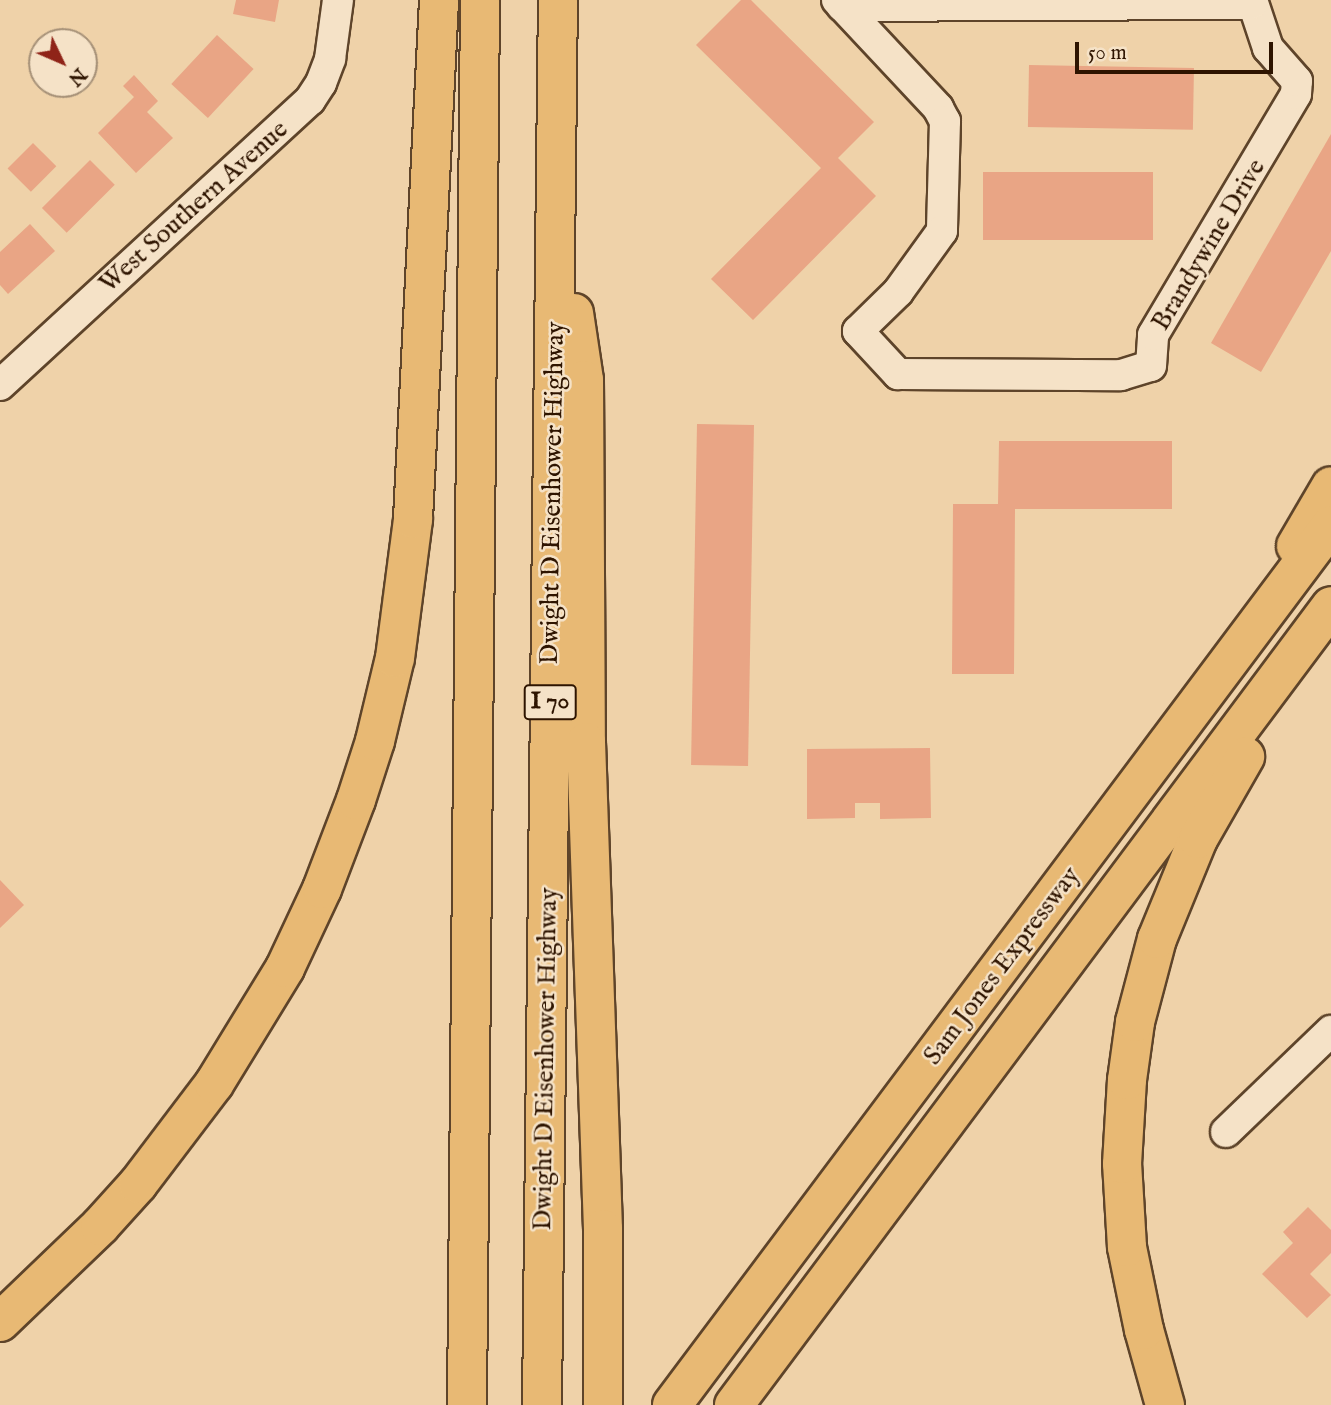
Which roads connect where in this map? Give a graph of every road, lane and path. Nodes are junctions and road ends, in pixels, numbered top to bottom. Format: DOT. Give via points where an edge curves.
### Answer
graph roads {
  1 [pos="338,0"];
  2 [pos="439,0"];
  3 [pos="480,0"];
  4 [pos="558,0"];
  5 [pos="1252,2"];
  6 [pos="839,3"];
  7 [pos="557,190"];
  8 [pos="0,385"];
  9 [pos="1331,485"];
  10 [pos="1331,525"];
  11 [pos="1331,607"];
  12 [pos="1331,621"];
  13 [pos="1233,657"];
  14 [pos="1331,1031"];
  15 [pos="1226,1132"];
  16 [pos="0,1322"];
  17 [pos="672,1404"];
  18 [pos="467,1405"];
  19 [pos="542,1405"];
  20 [pos="603,1405"];
  21 [pos="734,1405"];
  22 [pos="1164,1405"];
  1 -- 8 [label="street, West Southern Avenue" via="330,59 310,100"];
  2 -- 16 [label="highway" via="413,519 395,659 375,741 311,913 272,993 235,1052 138,1184"];
  3 -- 18 [label="highway"];
  4 -- 7 [label="highway, Dwight D Eisenhower Highway / I 70"];
  5 -- 6 [label="street"];
  5 -- 6 [label="street, Brandywine Drive" via="1268,48 1297,81 1296,94 1153,335 1151,366 1121,376 898,374 858,331 898,292 942,231 946,121"];
  7 -- 19 [label="highway, Dwight D Eisenhower Highway / I 70"];
  7 -- 20 [label="highway" via="584,380 586,768 603,1241"];
  9 -- 13 [label="highway"];
  10 -- 13 [label="highway, Sam Jones Expressway"];
  11 -- 21 [label="highway, Sam Jones Expressway"];
  12 -- 22 [label="highway" via="1199,839 1157,939 1135,1022 1123,1111 1124,1213 1134,1289"];
  13 -- 17 [label="highway, Sam Jones Expressway"];
  14 -- 15 [label="street"];
}
